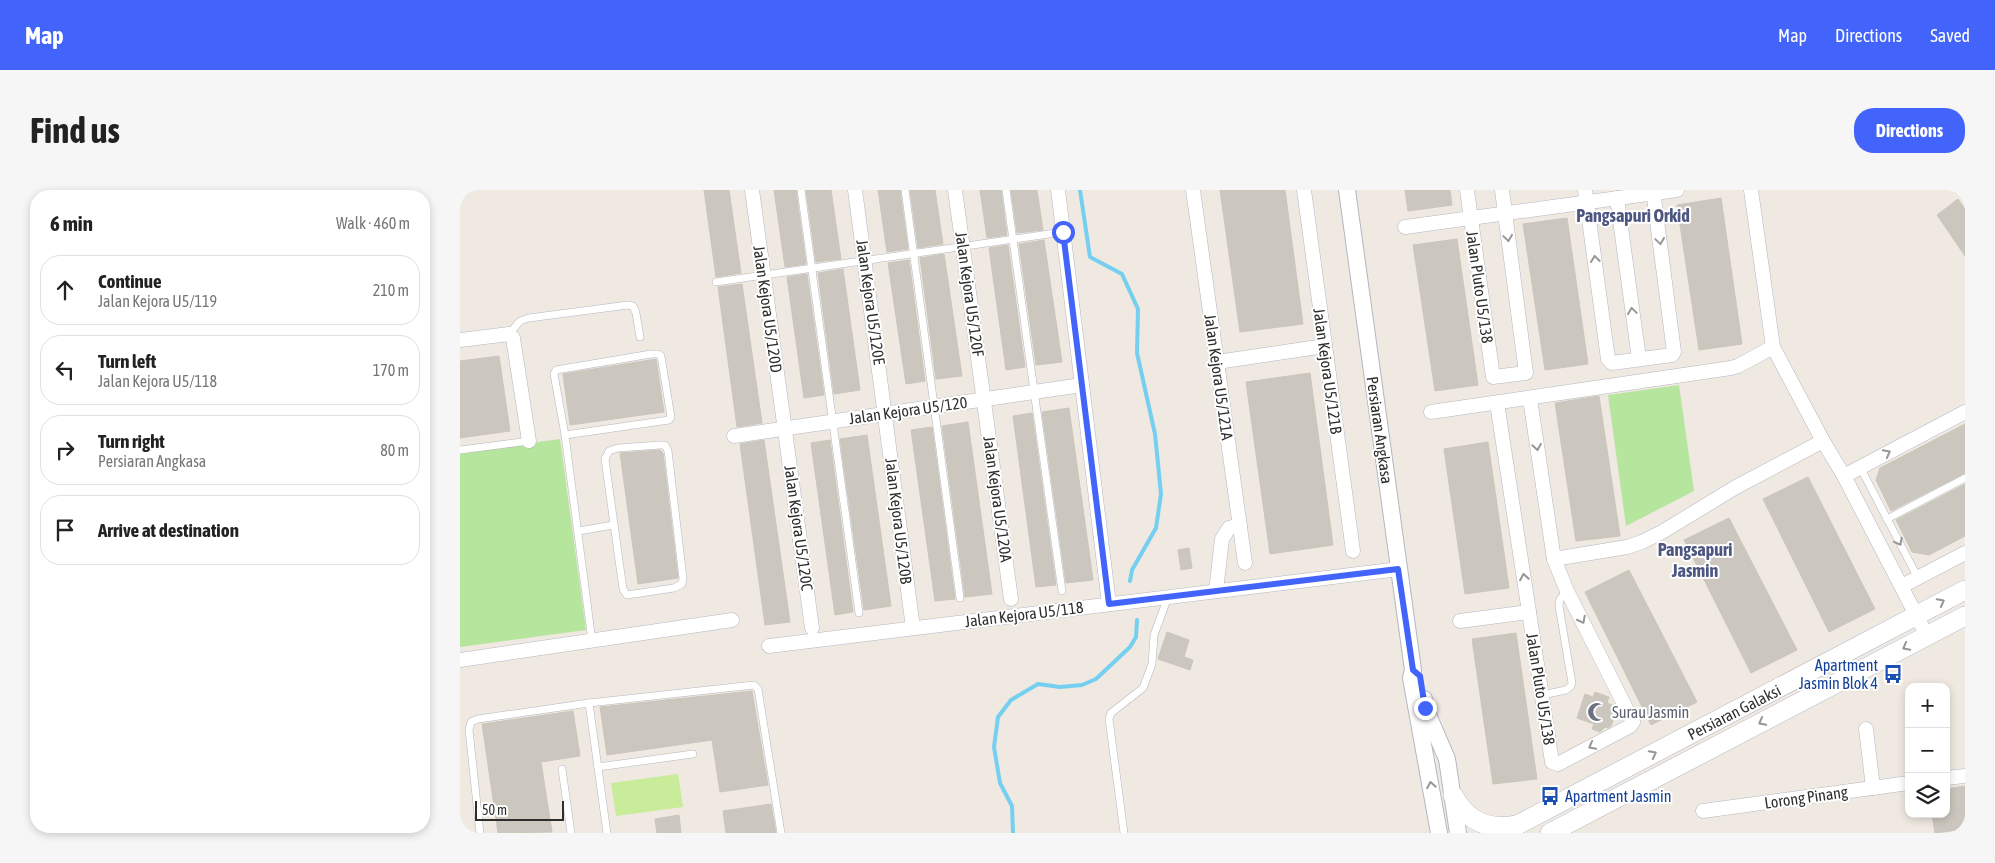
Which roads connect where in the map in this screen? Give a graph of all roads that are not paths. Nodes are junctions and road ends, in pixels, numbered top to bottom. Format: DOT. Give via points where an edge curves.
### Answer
graph roads {
  1 [pos="752,190"];
  2 [pos="801,190"];
  3 [pos="855,190"];
  4 [pos="905,190"];
  5 [pos="955,190"];
  6 [pos="1006,190"];
  7 [pos="1058,190"];
  8 [pos="1193,190"];
  9 [pos="1304,190"];
  10 [pos="1347,190"];
  11 [pos="1467,190"];
  12 [pos="1502,190"];
  13 [pos="1677,190"];
  14 [pos="1751,190"];
  15 [pos="1653,192"];
  16 [pos="1586,196"];
  17 [pos="1617,198"];
  18 [pos="1505,213"];
  19 [pos="1471,218"];
  20 [pos="1405,227"];
  21 [pos="1063,232"];
  22 [pos="1012,239"];
  23 [pos="963,246"];
  24 [pos="913,253"];
  25 [pos="865,260"];
  26 [pos="812,268"];
  27 [pos="764,275"];
  28 [pos="716,282"];
  29 [pos="509,334"];
  30 [pos="640,336"];
  31 [pos="460,340"];
  32 [pos="1325,346"];
  33 [pos="1773,347"];
  34 [pos="1639,359"];
  35 [pos="1217,362"];
  36 [pos="1082,385"];
  37 [pos="1034,392"];
  38 [pos="984,399"];
  39 [pos="1530,399"];
  40 [pos="1497,403"];
  41 [pos="934,406"];
  42 [pos="1430,412"];
  43 [pos="1965,412"];
  44 [pos="886,414"];
  45 [pos="833,422"];
  46 [pos="785,429"];
  47 [pos="565,435"];
  48 [pos="734,436"];
  49 [pos="529,441"];
  50 [pos="1823,441"];
  51 [pos="460,450"];
  52 [pos="1860,467"];
  53 [pos="1844,476"];
  54 [pos="1965,478"];
  55 [pos="1887,519"];
  56 [pos="613,525"];
  57 [pos="1240,525"];
  58 [pos="579,531"];
  59 [pos="1353,551"];
  60 [pos="1965,553"];
  61 [pos="1554,559"];
  62 [pos="1245,563"];
  63 [pos="1398,569"];
  64 [pos="1918,578"];
  65 [pos="1902,586"];
  66 [pos="1965,590"];
  67 [pos="1062,591"];
  68 [pos="1216,591"];
  69 [pos="1567,591"];
  70 [pos="1168,597"];
  71 [pos="960,598"];
  72 [pos="1011,599"];
  73 [pos="1109,604"];
  74 [pos="1529,612"];
  75 [pos="859,613"];
  76 [pos="1917,615"];
  77 [pos="1965,616"];
  78 [pos="732,620"];
  79 [pos="1460,621"];
  80 [pos="812,628"];
  81 [pos="913,628"];
  82 [pos="1927,636"];
  83 [pos="592,640"];
  84 [pos="769,646"];
  85 [pos="460,660"];
  86 [pos="1413,670"];
  87 [pos="1542,694"];
  88 [pos="589,703"];
  89 [pos="1866,729"];
  90 [pos="693,754"];
  91 [pos="598,767"];
  92 [pos="562,769"];
  93 [pos="1965,776"];
  94 [pos="1950,778"];
  95 [pos="1905,784"];
  96 [pos="1873,788"];
  97 [pos="1453,795"];
  98 [pos="1703,811"];
  99 [pos="1510,829"];
  100 [pos="480,833"];
  101 [pos="571,833"];
  102 [pos="607,833"];
  103 [pos="781,833"];
  104 [pos="1124,833"];
  105 [pos="1440,833"];
  106 [pos="1458,833"];
  107 [pos="1550,833"];
  1 -- 27 [label="street, Jalan Kejora U5/120D"];
  2 -- 26 [label="lane"];
  3 -- 25 [label="street, Jalan Kejora U5/120E"];
  4 -- 24 [label="lane"];
  5 -- 23 [label="street, Jalan Kejora U5/120F"];
  6 -- 22 [label="lane"];
  7 -- 21 [label="street"];
  8 -- 35 [label="street, Jalan Kejora U5/121A"];
  9 -- 32 [label="street, Jalan Kejora U5/121B"];
  10 -- 63 [label="street, Persiaran Angkasa"];
  11 -- 19 [label="street, Jalan Pluto U5/138"];
  12 -- 18 [label="street, Jalan Pluto U5/138"];
  13 -- 15 [label="street"];
  14 -- 33 [label="street"];
  15 -- 17 [label="street"];
  15 -- 34 [label="street, one-way" via="1674,352 1672,355"];
  16 -- 17 [label="street"];
  16 -- 18 [label="street"];
  34 -- 16 [label="street, one-way" via="1612,363 1608,360"];
  34 -- 17 [label="street, one-way"];
  18 -- 19 [label="street"];
  18 -- 19 [label="street, Jalan Pluto U5/138, one-way" via="1526,373 1493,377"];
  19 -- 20 [label="street"];
  21 -- 22 [label="lane"];
  21 -- 36 [label="street"];
  22 -- 23 [label="lane"];
  22 -- 37 [label="lane"];
  23 -- 24 [label="lane"];
  23 -- 38 [label="street, Jalan Kejora U5/120F"];
  24 -- 25 [label="lane"];
  24 -- 41 [label="lane"];
  25 -- 26 [label="lane"];
  25 -- 44 [label="street, Jalan Kejora U5/120E"];
  26 -- 27 [label="lane"];
  26 -- 45 [label="lane"];
  27 -- 28 [label="lane"];
  27 -- 46 [label="street, Jalan Kejora U5/120D"];
  29 -- 30 [label="lane" via="529,318 628,305 636,313"];
  29 -- 31 [label="street"];
  29 -- 49 [label="street" via="513,338"];
  32 -- 35 [label="street"];
  32 -- 59 [label="street, Jalan Kejora U5/121B"];
  33 -- 39 [label="street" via="1738,366"];
  33 -- 50 [label="street"];
  35 -- 57 [label="street, Jalan Kejora U5/121A"];
  36 -- 37 [label="street, Jalan Kejora U5/120"];
  36 -- 73 [label="street"];
  37 -- 38 [label="street, Jalan Kejora U5/120"];
  37 -- 67 [label="lane"];
  38 -- 41 [label="street, Jalan Kejora U5/120"];
  38 -- 72 [label="street, Jalan Kejora U5/120A"];
  39 -- 40 [label="street"];
  39 -- 61 [label="street, Jalan Pluto U5/138, one-way"];
  40 -- 42 [label="street"];
  74 -- 40 [label="street, Jalan Pluto U5/138, one-way"];
  41 -- 44 [label="street, Jalan Kejora U5/120"];
  41 -- 71 [label="lane"];
  52 -- 43 [label="street, one-way"];
  44 -- 45 [label="street, Jalan Kejora U5/120"];
  44 -- 81 [label="street, Jalan Kejora U5/120B"];
  45 -- 46 [label="street, Jalan Kejora U5/120"];
  45 -- 75 [label="lane"];
  46 -- 48 [label="street, Jalan Kejora U5/120"];
  46 -- 80 [label="street, Jalan Kejora U5/120C"];
  47 -- 47 [label="lane" via="669,420 661,356 651,354 556,370 554,374"];
  47 -- 58 [label="lane"];
  49 -- 51 [label="lane"];
  50 -- 53 [label="street"];
  50 -- 61 [label="street" via="1642,542"];
  52 -- 53 [label="street"];
  52 -- 55 [label="lane"];
  53 -- 65 [label="street"];
  54 -- 55 [label="lane"];
  55 -- 64 [label="lane, one-way"];
  56 -- 56 [label="lane" via="623,590 627,595 682,584 684,578 672,480 665,446 609,451 605,459"];
  56 -- 58 [label="lane"];
  57 -- 62 [label="street, Jalan Kejora U5/121A"];
  57 -- 68 [label="street" via="1229,528 1222,539"];
  58 -- 83 [label="lane"];
  60 -- 64 [label="street"];
  61 -- 69 [label="street, Jalan Pluto U5/138"];
  63 -- 68 [label="street, Jalan Kejora U5/118"];
  63 -- 86 [label="street, Persiaran Angkasa"];
  64 -- 65 [label="street"];
  65 -- 76 [label="street"];
  76 -- 66 [label="main road, Persiaran Galaksi, one-way"];
  68 -- 70 [label="street, Jalan Kejora U5/118"];
  69 -- 87 [label="lane" via="1558,606 1572,683 1566,690"];
  69 -- 87 [label="street, Jalan Pluto U5/138, one-way" via="1633,722 1622,731 1555,764 1552,762"];
  70 -- 73 [label="street, Jalan Kejora U5/118"];
  70 -- 104 [label="lane" via="1154,635 1152,664 1143,688 1109,719"];
  73 -- 81 [label="street, Jalan Kejora U5/118"];
  74 -- 79 [label="street"];
  74 -- 87 [label="street, Jalan Pluto U5/138"];
  76 -- 82 [label="street"];
  99 -- 76 [label="main road, Persiaran Galaksi, one-way"];
  77 -- 82 [label="main road, Persiaran Galaksi"];
  78 -- 83 [label="street"];
  81 -- 84 [label="street, Jalan Kejora U5/118"];
  82 -- 107 [label="main road, Persiaran Galaksi, one-way"];
  83 -- 85 [label="street"];
  86 -- 97 [label="street, Persiaran Angkasa" via="1420,676 1425,708 1444,747"];
  105 -- 86 [label="street, Persiaran Angkasa, one-way" via="1411,678"];
  88 -- 91 [label="lane"];
  88 -- 100 [label="lane" via="471,722 468,730"];
  88 -- 103 [label="lane" via="754,685 758,689"];
  89 -- 96 [label="street"];
  90 -- 91 [label="lane"];
  91 -- 102 [label="lane"];
  92 -- 101 [label="lane"];
  93 -- 94 [label="street"];
  95 -- 96 [label="street, Lorong Pinang"];
  96 -- 98 [label="street, Lorong Pinang"];
  97 -- 99 [label="main road" via="1464,811 1479,823"];
  97 -- 106 [label="street, Persiaran Angkasa"];
}
